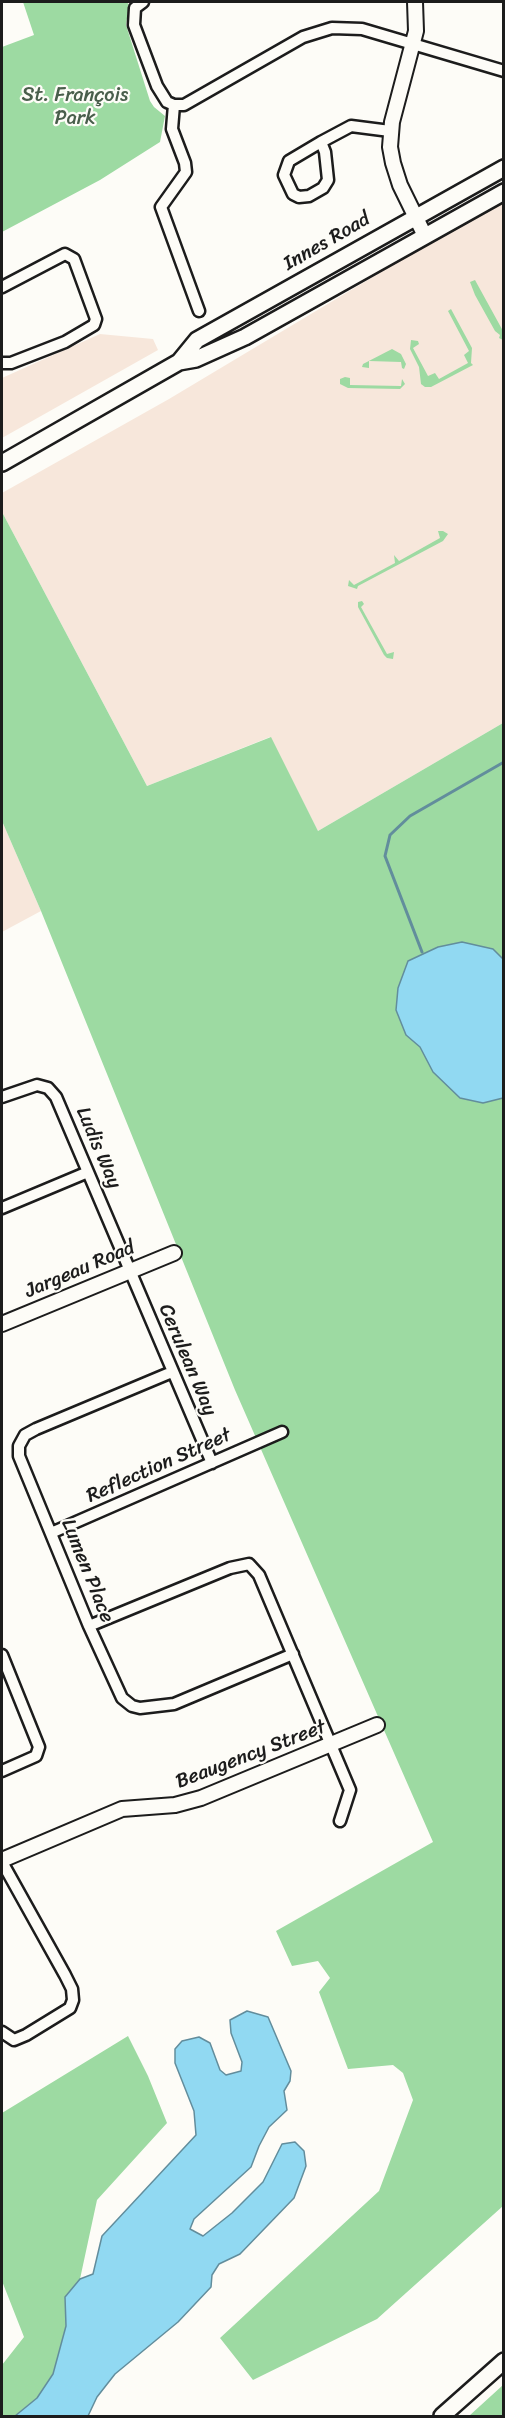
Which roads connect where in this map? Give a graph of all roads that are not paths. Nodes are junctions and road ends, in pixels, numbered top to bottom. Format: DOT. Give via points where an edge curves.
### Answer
graph roads {
  1 [pos="143,2"];
  2 [pos="415,2"];
  3 [pos="414,44"];
  4 [pos="504,71"];
  5 [pos="174,105"];
  6 [pos="390,130"];
  7 [pos="321,142"];
  8 [pos="504,168"];
  9 [pos="504,192"];
  10 [pos="415,217"];
  11 [pos="424,234"];
  12 [pos="2,287"];
  13 [pos="199,311"];
  14 [pos="180,362"];
  15 [pos="2,363"];
  16 [pos="2,463"];
  17 [pos="2,1097"];
  18 [pos="88,1172"];
  19 [pos="2,1208"];
  20 [pos="174,1252"];
  21 [pos="129,1270"];
  22 [pos="2,1324"];
  23 [pos="172,1372"];
  24 [pos="282,1432"];
  25 [pos="212,1463"];
  26 [pos="51,1533"];
  27 [pos="89,1626"];
  28 [pos="293,1654"];
  29 [pos="2,1655"];
  30 [pos="6,1680"];
  31 [pos="377,1725"];
  32 [pos="330,1745"];
  33 [pos="2,1771"];
  34 [pos="340,1821"];
  35 [pos="2,1861"];
  36 [pos="2,2032"];
  37 [pos="504,2361"];
  38 [pos="442,2416"];
  1 -- 5 [label="street" via="135,8 134,26 157,86 167,102"];
  2 -- 3 [label="street"];
  3 -- 4 [label="street"];
  3 -- 5 [label="street" via="353,28 320,31 184,105"];
  3 -- 6 [label="street"];
  5 -- 13 [label="street" via="172,129 186,172 161,207"];
  6 -- 7 [label="street" via="351,126"];
  6 -- 10 [label="street" via="393,163"];
  7 -- 7 [label="street" via="328,180 323,188 299,197 293,194 284,175 289,161"];
  8 -- 10 [label="main road, Innes Road"];
  9 -- 11 [label="main road, Innes Road"];
  10 -- 11 [label="street"];
  10 -- 14 [label="main road, Innes Road" via="197,340"];
  11 -- 14 [label="main road, Innes Road" via="245,337 204,356"];
  12 -- 15 [label="street" via="65,254 74,259 96,319 94,325 65,342"];
  14 -- 16 [label="main road, Innes Road"];
  17 -- 18 [label="street, Ludis Way" via="32,1086 50,1089"];
  18 -- 19 [label="street"];
  18 -- 21 [label="street, Ludis Way"];
  20 -- 21 [label="street, Jargeau Road"];
  21 -- 22 [label="street, Jargeau Road"];
  21 -- 23 [label="street, Cerulean Way"];
  23 -- 25 [label="street, Cerulean Way"];
  23 -- 26 [label="street, Lumen Place" via="36,1429 21,1441 19,1456"];
  24 -- 25 [label="street, Reflection Street"];
  25 -- 26 [label="street, Reflection Street"];
  26 -- 27 [label="street, Lumen Place"];
  27 -- 28 [label="street, Lumen Place" via="122,1698 140,1708 174,1704"];
  27 -- 28 [label="street" via="230,1568 249,1564 259,1575"];
  28 -- 32 [label="street"];
  29 -- 30 [label="street"];
  30 -- 33 [label="street" via="39,1747 36,1756"];
  31 -- 32 [label="street, Beaugency Street"];
  32 -- 34 [label="street" via="350,1790"];
  32 -- 35 [label="street, Beaugency Street" via="201,1798 175,1805 122,1809"];
  35 -- 36 [label="street" via="72,1989 70,2008 26,2036 14,2040"];
  37 -- 38 [label="main road"];
}
